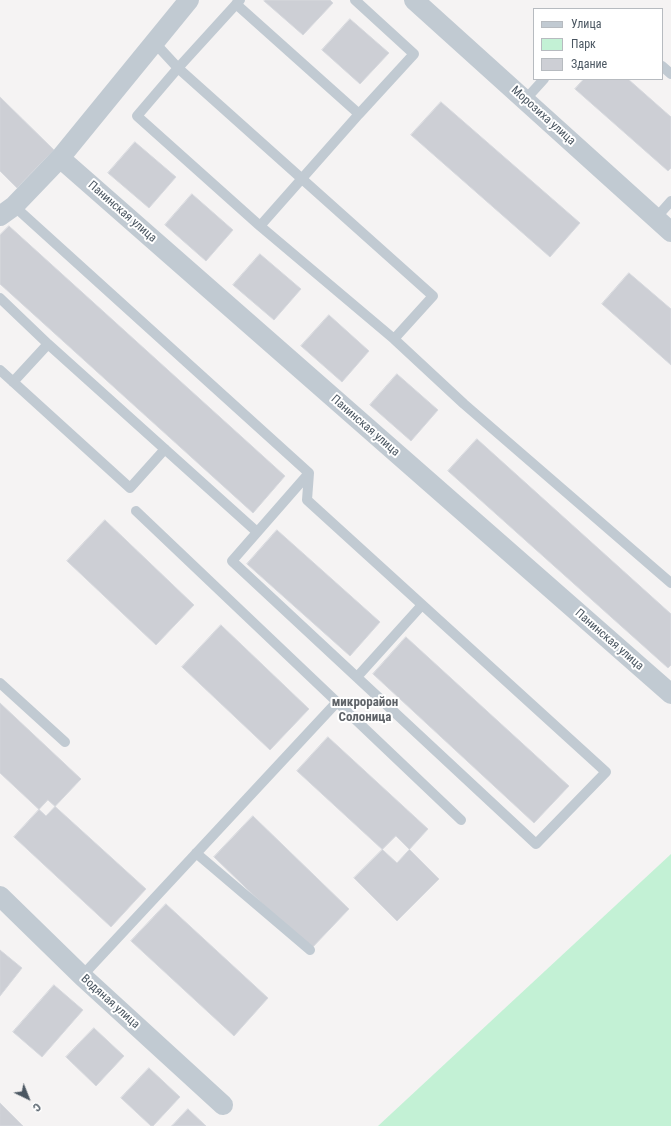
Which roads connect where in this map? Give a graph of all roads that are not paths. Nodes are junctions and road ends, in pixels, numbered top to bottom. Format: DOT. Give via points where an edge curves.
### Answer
graph roads {
  1 [pos="189,0"];
  2 [pos="356,0"];
  3 [pos="414,0"];
  4 [pos="238,2"];
  5 [pos="154,42"];
  6 [pos="663,67"];
  7 [pos="178,68"];
  8 [pos="671,74"];
  9 [pos="543,80"];
  10 [pos="525,100"];
  11 [pos="359,114"];
  12 [pos="60,158"];
  13 [pos="302,178"];
  14 [pos="671,202"];
  15 [pos="4,212"];
  16 [pos="656,218"];
  17 [pos="260,226"];
  18 [pos="671,232"];
  19 [pos="0,298"];
  20 [pos="394,339"];
  21 [pos="48,344"];
  22 [pos="0,370"];
  23 [pos="13,382"];
  24 [pos="165,449"];
  25 [pos="309,474"];
  26 [pos="136,511"];
  27 [pos="257,532"];
  28 [pos="671,582"];
  29 [pos="422,605"];
  30 [pos="356,677"];
  31 [pos="0,684"];
  32 [pos="671,694"];
  33 [pos="337,702"];
  34 [pos="65,742"];
  35 [pos="461,820"];
  36 [pos="196,853"];
  37 [pos="0,896"];
  38 [pos="310,950"];
  39 [pos="82,976"];
  40 [pos="223,1105"];
  1 -- 5 [label="street"];
  2 -- 11 [label="lane" via="414,54"];
  3 -- 10 [label="street, Морозиха улица"];
  4 -- 7 [label="lane"];
  4 -- 11 [label="lane"];
  5 -- 7 [label="lane"];
  5 -- 12 [label="street"];
  6 -- 8 [label="lane"];
  7 -- 13 [label="lane"];
  7 -- 17 [label="lane" via="137,116"];
  9 -- 10 [label="lane"];
  10 -- 16 [label="street, Морозиха улица"];
  11 -- 13 [label="lane"];
  12 -- 15 [label="street"];
  12 -- 32 [label="street, Панинская улица"];
  13 -- 17 [label="lane"];
  13 -- 20 [label="lane" via="433,296"];
  14 -- 16 [label="lane"];
  15 -- 25 [label="lane"];
  16 -- 18 [label="street, Морозиха улица"];
  17 -- 20 [label="lane"];
  19 -- 21 [label="lane"];
  20 -- 28 [label="lane" via="464,404"];
  21 -- 23 [label="lane"];
  21 -- 24 [label="lane"];
  22 -- 23 [label="lane"];
  23 -- 24 [label="lane" via="130,488"];
  24 -- 27 [label="lane"];
  25 -- 27 [label="lane"];
  25 -- 29 [label="lane" via="307,500"];
  26 -- 33 [label="lane"];
  27 -- 30 [label="lane" via="232,561"];
  29 -- 30 [label="lane"];
  29 -- 30 [label="lane" via="606,772 536,844"];
  31 -- 34 [label="lane"];
  33 -- 35 [label="lane"];
  33 -- 36 [label="lane"];
  36 -- 38 [label="lane"];
  36 -- 39 [label="lane"];
  37 -- 39 [label="street, Водяная улица"];
  39 -- 40 [label="street, Водяная улица"];
}
